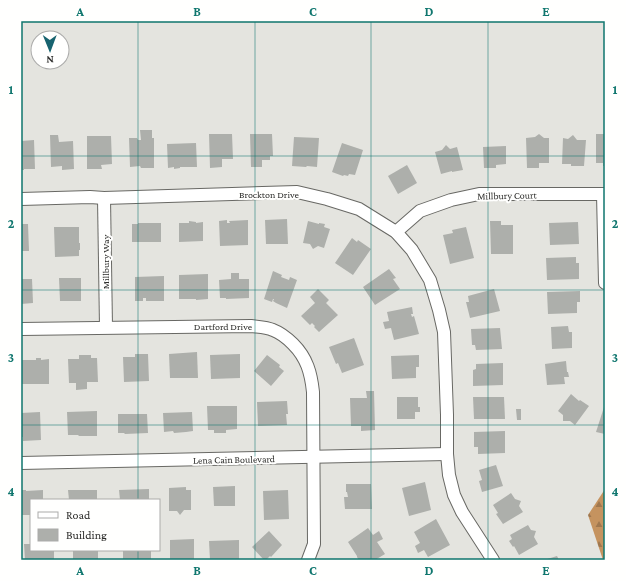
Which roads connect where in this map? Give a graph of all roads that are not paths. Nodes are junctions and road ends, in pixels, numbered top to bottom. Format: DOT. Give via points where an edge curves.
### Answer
graph roads {
  1 [pos="604,194"];
  2 [pos="104,198"];
  3 [pos="21,199"];
  4 [pos="396,232"];
  5 [pos="605,283"];
  6 [pos="106,327"];
  7 [pos="21,329"];
  8 [pos="447,454"];
  9 [pos="314,457"];
  10 [pos="21,463"];
  11 [pos="308,560"];
  12 [pos="493,560"];
  1 -- 4 [label="street, Millbury Court" via="479,194 420,211"];
  1 -- 5 [label="street"];
  2 -- 3 [label="street, Brockton Drive"];
  2 -- 4 [label="street, Brockton Drive" via="297,192 328,198 359,209"];
  2 -- 6 [label="street, Millbury Way"];
  4 -- 8 [label="street, Brockton Drive" via="412,250 430,280 439,310 444,332"];
  6 -- 7 [label="street, Dartford Drive"];
  6 -- 9 [label="street, Dartford Drive" via="251,326 272,330 286,337 300,351 311,380"];
  8 -- 9 [label="street, Lena Cain Boulevard"];
  8 -- 12 [label="street, Brockton Drive" via="454,494 462,512"];
  9 -- 10 [label="street, Lena Cain Boulevard"];
  9 -- 11 [label="street, Dartford Drive" via="314,544"];
}
